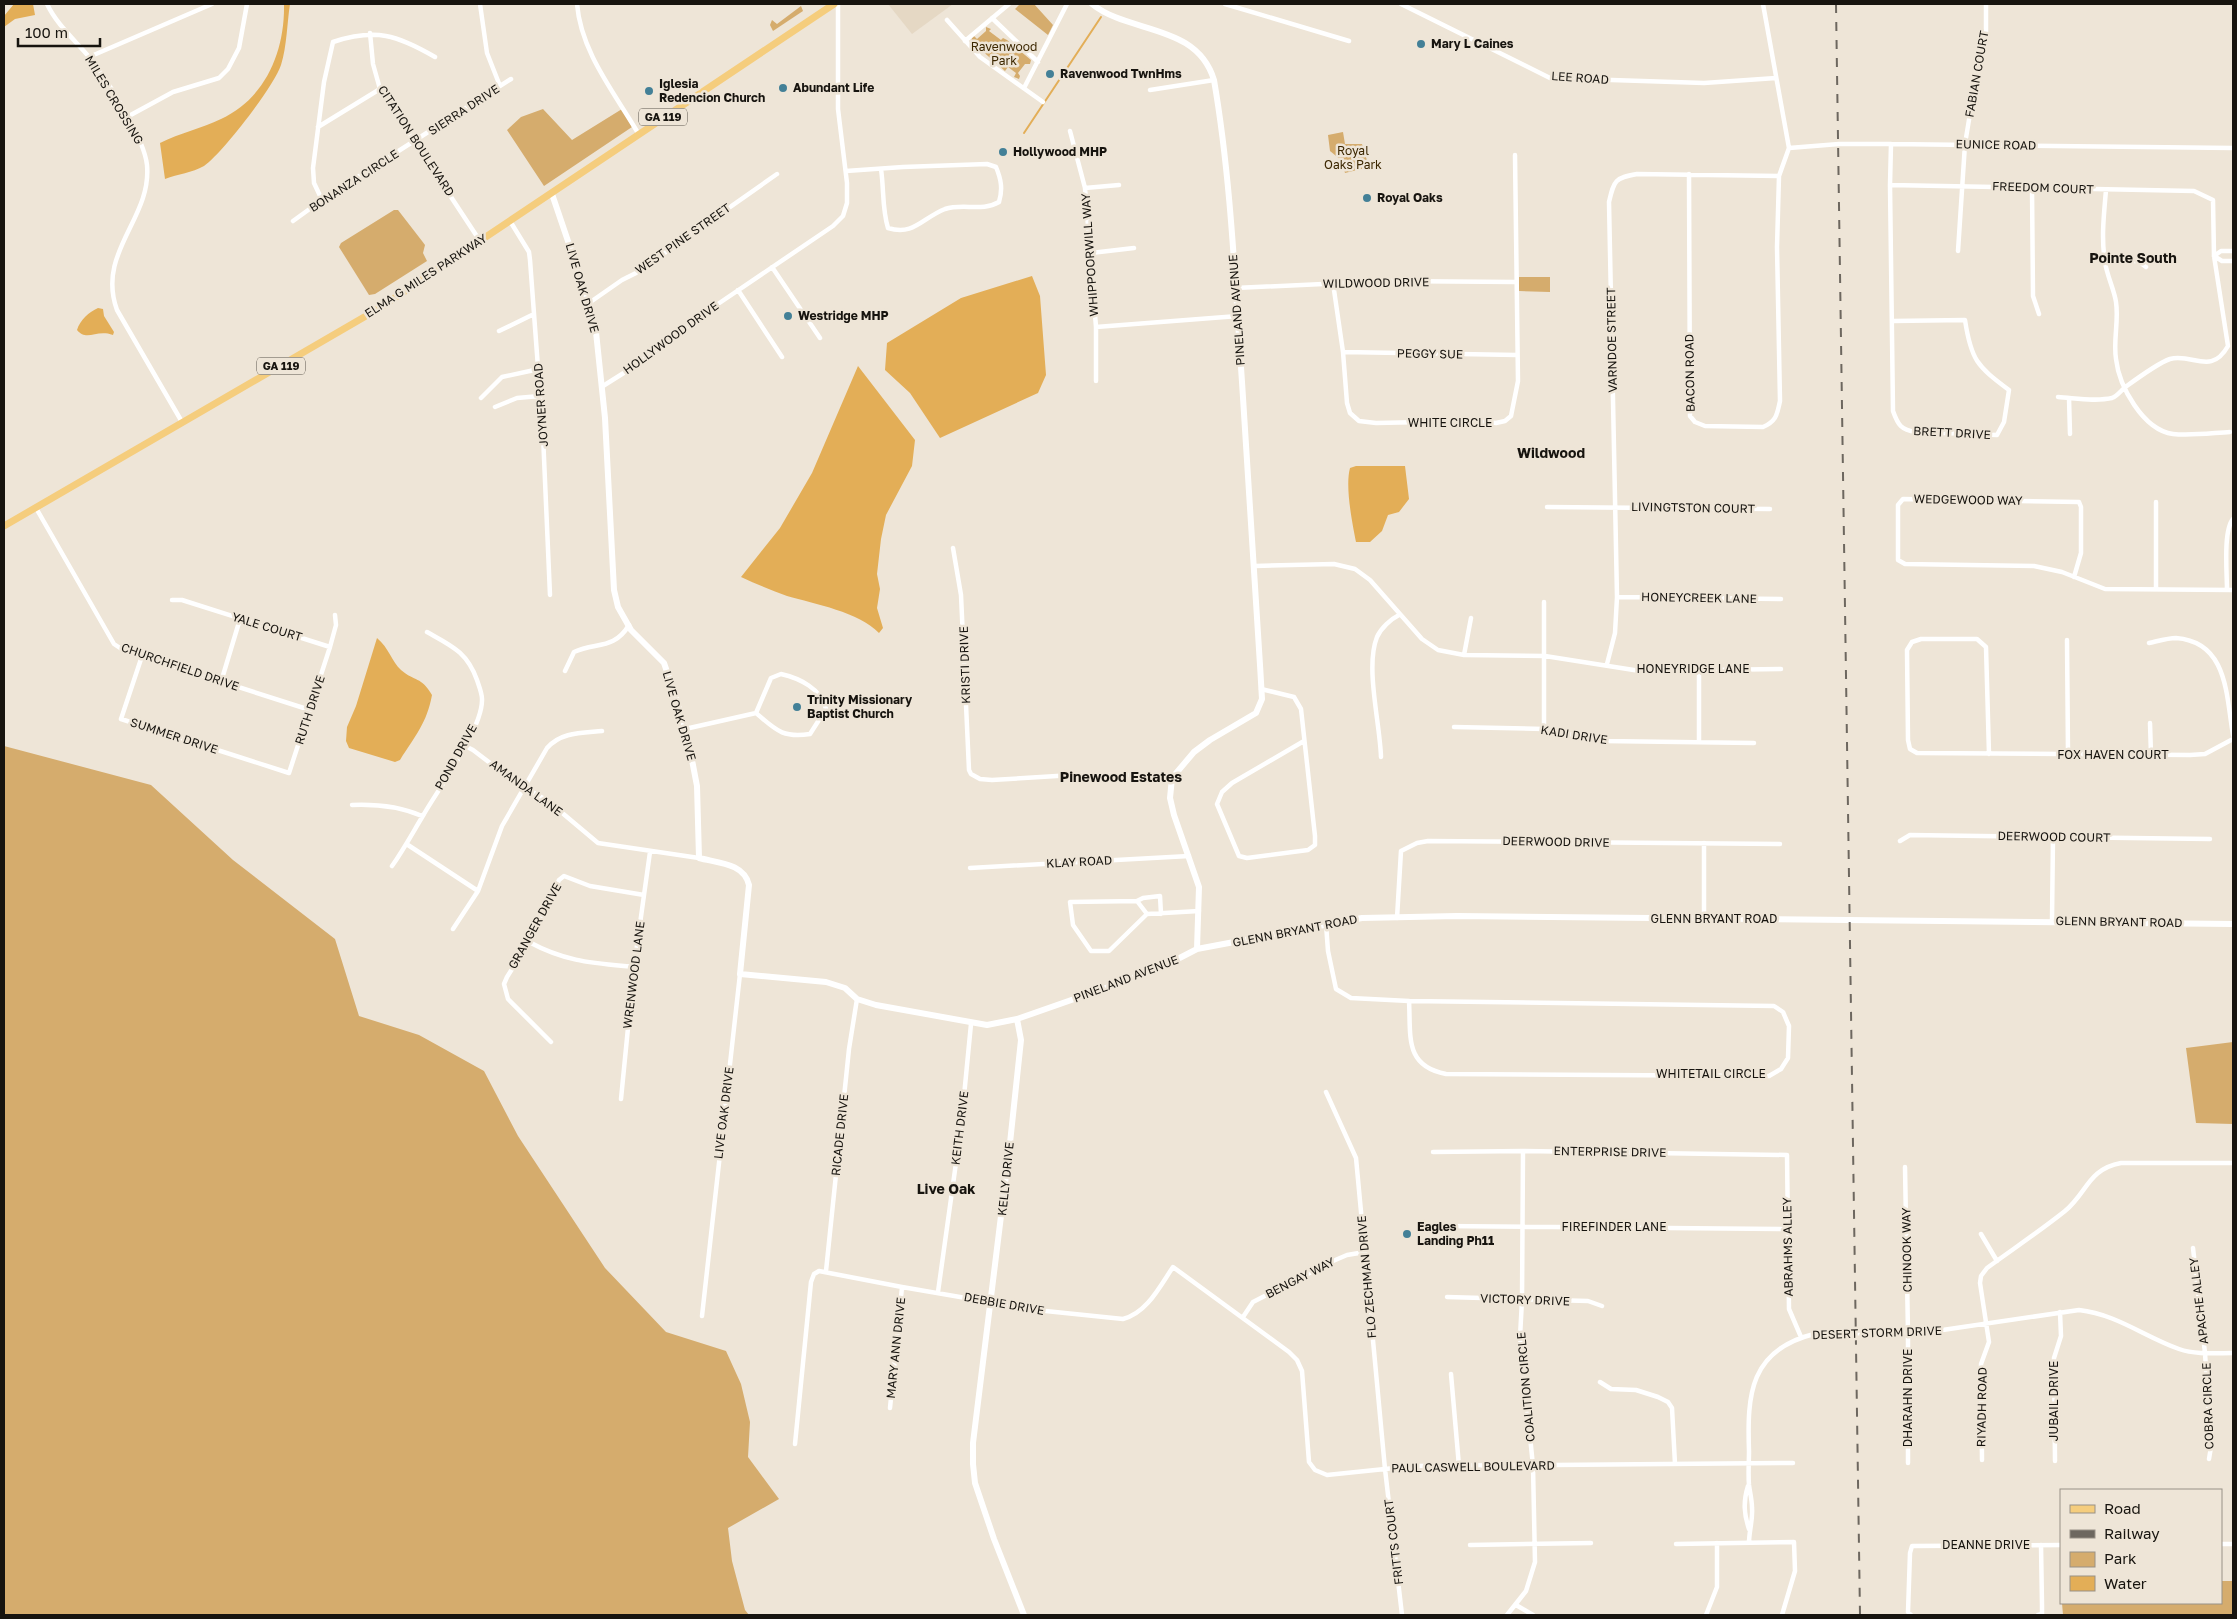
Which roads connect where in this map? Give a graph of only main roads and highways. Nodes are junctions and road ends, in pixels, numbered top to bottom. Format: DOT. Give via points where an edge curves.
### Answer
graph roads {
  1 [pos="836,4"];
  2 [pos="4,526"];
  1 -- 2 [label="main road, ELMA G MILES PARKWAY / GA 119" via="337,334"];
}
